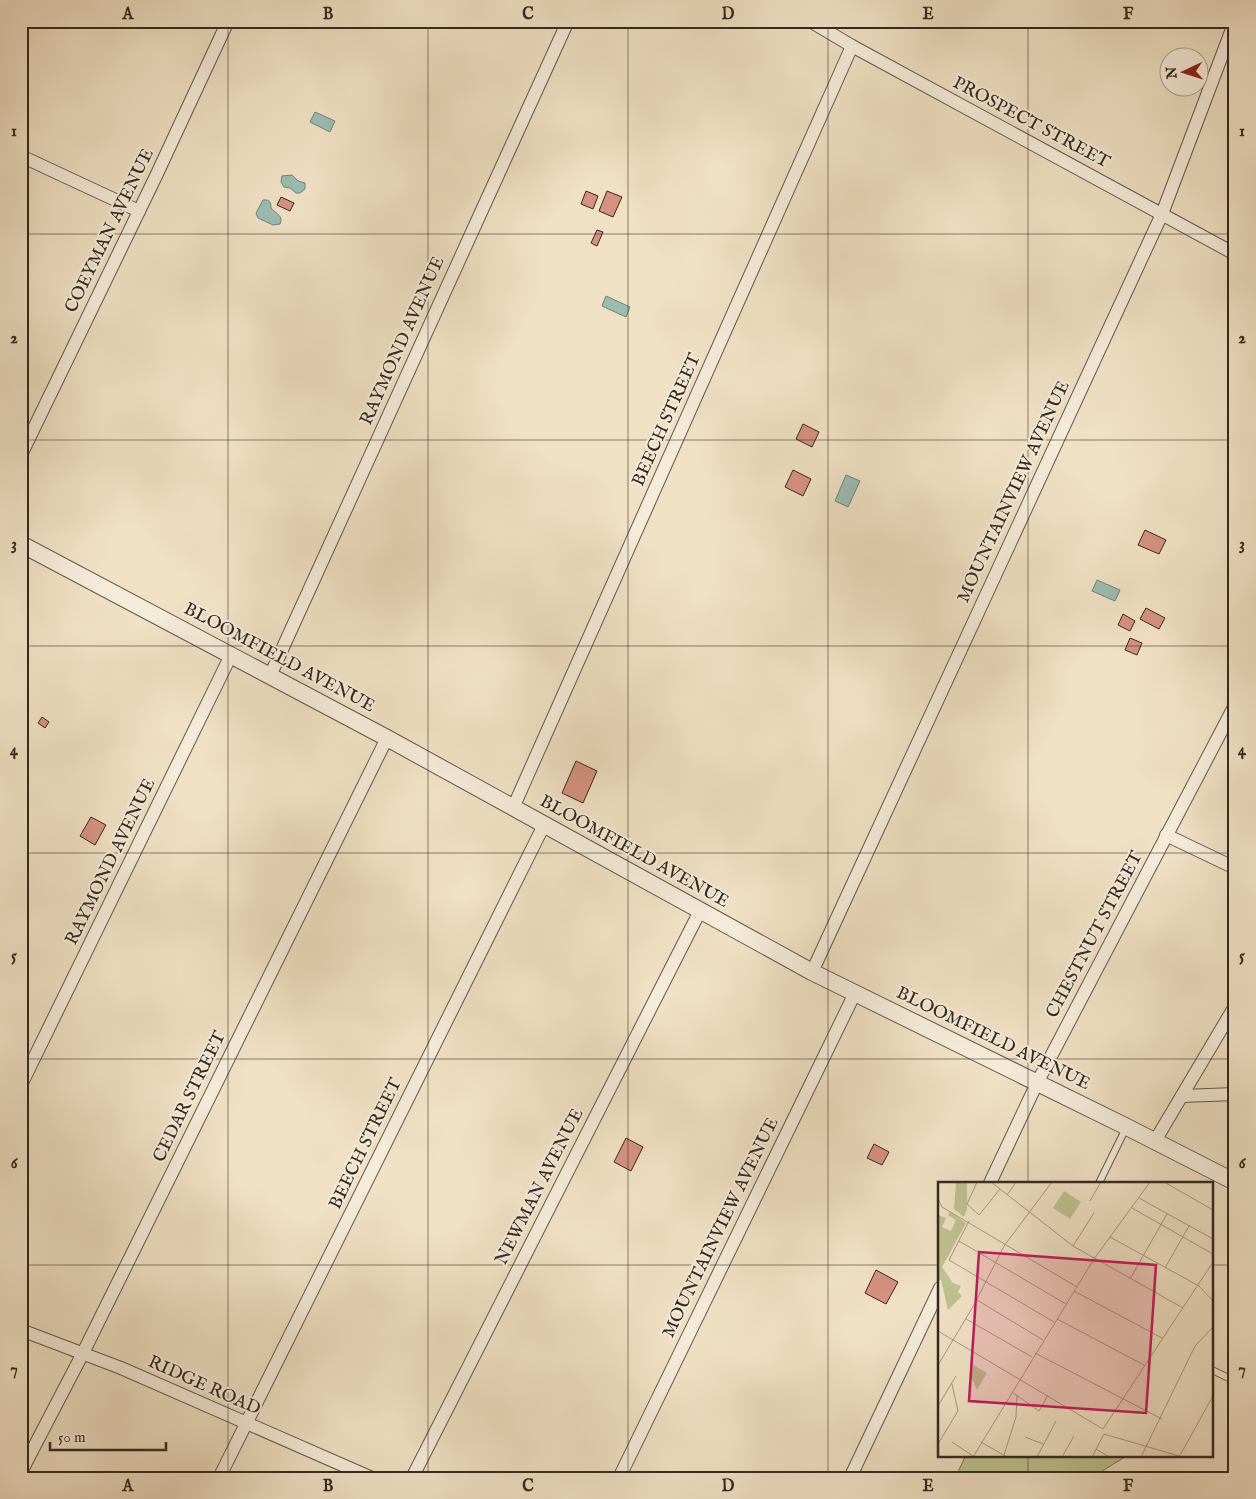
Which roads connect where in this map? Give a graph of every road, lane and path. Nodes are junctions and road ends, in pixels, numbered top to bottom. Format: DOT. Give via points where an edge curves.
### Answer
graph roads {
  1 [pos="228,21"];
  2 [pos="568,21"];
  3 [pos="810,21"];
  4 [pos="1235,21"];
  5 [pos="852,46"];
  6 [pos="21,156"];
  7 [pos="139,211"];
  8 [pos="1162,214"];
  9 [pos="1235,254"];
  10 [pos="21,455"];
  11 [pos="21,544"];
  12 [pos="232,655"];
  13 [pos="270,676"];
  14 [pos="1235,705"];
  15 [pos="387,738"];
  16 [pos="513,808"];
  17 [pos="544,824"];
  18 [pos="1166,835"];
  19 [pos="1235,868"];
  20 [pos="700,911"];
  21 [pos="812,972"];
  22 [pos="855,993"];
  23 [pos="1235,1006"];
  24 [pos="1037,1083"];
  25 [pos="21,1085"];
  26 [pos="1235,1094"];
  27 [pos="1182,1096"];
  28 [pos="1127,1127"];
  29 [pos="1155,1142"];
  30 [pos="990,1182"];
  31 [pos="1100,1182"];
  32 [pos="1235,1182"];
  33 [pos="938,1292"];
  34 [pos="21,1330"];
  35 [pos="83,1354"];
  36 [pos="1214,1371"];
  37 [pos="1235,1381"];
  38 [pos="247,1423"];
  39 [pos="21,1472"];
  40 [pos="219,1478"];
  41 [pos="372,1478"];
  42 [pos="412,1478"];
  43 [pos="619,1478"];
  44 [pos="850,1478"];
  1 -- 7 [label="street, COEYMAN AVENUE"];
  2 -- 13 [label="street, RAYMOND AVENUE"];
  3 -- 5 [label="street, PROSPECT STREET"];
  4 -- 8 [label="street, MOUNTAINVIEW AVENUE"];
  5 -- 8 [label="street, PROSPECT STREET"];
  5 -- 16 [label="street, BEECH STREET"];
  6 -- 7 [label="street"];
  7 -- 10 [label="street, COEYMAN AVENUE"];
  8 -- 9 [label="street, PROSPECT STREET"];
  8 -- 21 [label="street, MOUNTAINVIEW AVENUE"];
  11 -- 12 [label="street, BLOOMFIELD AVENUE"];
  12 -- 13 [label="street, BLOOMFIELD AVENUE"];
  12 -- 25 [label="street, RAYMOND AVENUE"];
  13 -- 15 [label="street, BLOOMFIELD AVENUE"];
  14 -- 18 [label="street, CHESTNUT STREET"];
  15 -- 16 [label="street, BLOOMFIELD AVENUE"];
  15 -- 35 [label="street, CEDAR STREET"];
  16 -- 17 [label="street, BLOOMFIELD AVENUE"];
  17 -- 20 [label="street, BLOOMFIELD AVENUE"];
  17 -- 38 [label="street, BEECH STREET"];
  18 -- 19 [label="street"];
  18 -- 24 [label="street, CHESTNUT STREET"];
  20 -- 21 [label="street, BLOOMFIELD AVENUE"];
  20 -- 42 [label="street, NEWMAN AVENUE"];
  21 -- 22 [label="street, BLOOMFIELD AVENUE"];
  22 -- 24 [label="street, BLOOMFIELD AVENUE"];
  22 -- 43 [label="street, MOUNTAINVIEW AVENUE"];
  23 -- 27 [label="street"];
  24 -- 28 [label="street, BLOOMFIELD AVENUE"];
  24 -- 30 [label="street, CHESTNUT STREET"];
  26 -- 27 [label="street"];
  27 -- 29 [label="street"];
  28 -- 29 [label="street, BLOOMFIELD AVENUE"];
  28 -- 31 [label="lane"];
  29 -- 32 [label="street, BLOOMFIELD AVENUE"];
  33 -- 44 [label="street"];
  34 -- 35 [label="street, RIDGE ROAD"];
  35 -- 38 [label="street, RIDGE ROAD"];
  35 -- 39 [label="street, CEDAR STREET"];
  36 -- 37 [label="lane"];
  38 -- 40 [label="street, BEECH STREET"];
  38 -- 41 [label="street, RIDGE ROAD"];
}
